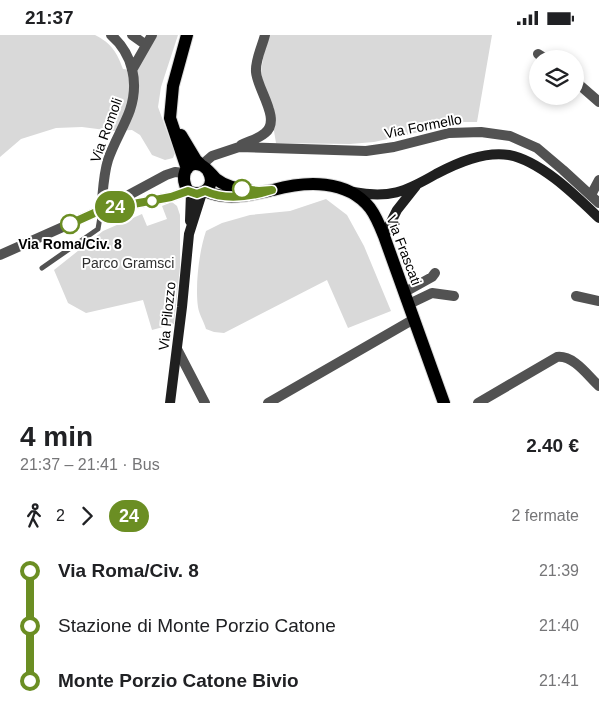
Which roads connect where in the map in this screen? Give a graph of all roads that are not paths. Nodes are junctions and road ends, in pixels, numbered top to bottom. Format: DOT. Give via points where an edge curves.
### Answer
graph roads {
  1 [pos="111,35"];
  2 [pos="132,35"];
  3 [pos="152,35"];
  4 [pos="187,35"];
  5 [pos="265,35"];
  6 [pos="146,45"];
  7 [pos="132,70"];
  8 [pos="584,89"];
  9 [pos="599,102"];
  10 [pos="170,108"];
  11 [pos="238,147"];
  12 [pos="204,167"];
  13 [pos="186,171"];
  14 [pos="599,180"];
  15 [pos="417,185"];
  16 [pos="272,190"];
  17 [pos="197,192"];
  18 [pos="352,192"];
  19 [pos="591,195"];
  20 [pos="599,203"];
  21 [pos="101,210"];
  22 [pos="599,218"];
  23 [pos="384,236"];
  24 [pos="0,255"];
  25 [pos="42,268"];
  26 [pos="435,273"];
  27 [pos="454,296"];
  28 [pos="576,296"];
  29 [pos="407,298"];
  30 [pos="599,301"];
  31 [pos="414,319"];
  32 [pos="177,349"];
  33 [pos="599,387"];
  34 [pos="170,403"];
  35 [pos="205,403"];
  36 [pos="268,403"];
  37 [pos="444,403"];
  38 [pos="478,403"];
  1 -- 7 [label="street, Via Romoli" via="125,50"];
  2 -- 6 [label="street"];
  3 -- 6 [label="street"];
  4 -- 10 [label="main road"];
  5 -- 11 [label="street" via="256,69 271,121 268,131"];
  6 -- 7 [label="street"];
  7 -- 21 [label="street, Via Romoli" via="131,104 108,159"];
  8 -- 9 [label="street"];
  10 -- 12 [label="main road, Via Frascati" via="193,156"];
  10 -- 13 [label="main road" via="172,128"];
  11 -- 12 [label="street" via="207,159"];
  11 -- 19 [label="street, Via Formello" via="366,151 457,132 491,133 523,141 542,151"];
  12 -- 13 [label="main road" via="194,165"];
  12 -- 16 [label="main road, Via Frascati" via="217,180 232,188"];
  12 -- 17 [label="main road" via="212,179 211,184"];
  13 -- 17 [label="main road" via="183,181"];
  13 -- 21 [label="street" via="166,175"];
  14 -- 19 [label="street"];
  15 -- 18 [label="street" via="380,196"];
  15 -- 22 [label="street" via="466,161 489,155 510,155 550,177"];
  15 -- 23 [label="street" via="396,210"];
  16 -- 17 [label="main road, Via Frascati" via="232,197"];
  16 -- 18 [label="main road, Via Frascati" via="312,184 335,186"];
  17 -- 21 [label="street"];
  17 -- 32 [label="street, Via Pilozzo"];
  18 -- 23 [label="main road, Via Frascati" via="371,209"];
  19 -- 20 [label="street, Via Formello"];
  21 -- 24 [label="street"];
  21 -- 25 [label="lane" via="98,229"];
  23 -- 29 [label="main road, Via Frascati"];
  26 -- 29 [label="street"];
  27 -- 29 [label="street" via="432,293"];
  28 -- 30 [label="street"];
  29 -- 31 [label="main road, Via Frascati"];
  31 -- 36 [label="street"];
  31 -- 37 [label="main road, Via Frascati"];
  32 -- 34 [label="street, Via Pilozzo"];
  32 -- 35 [label="street"];
  33 -- 38 [label="street" via="572,360 563,356"];
}
